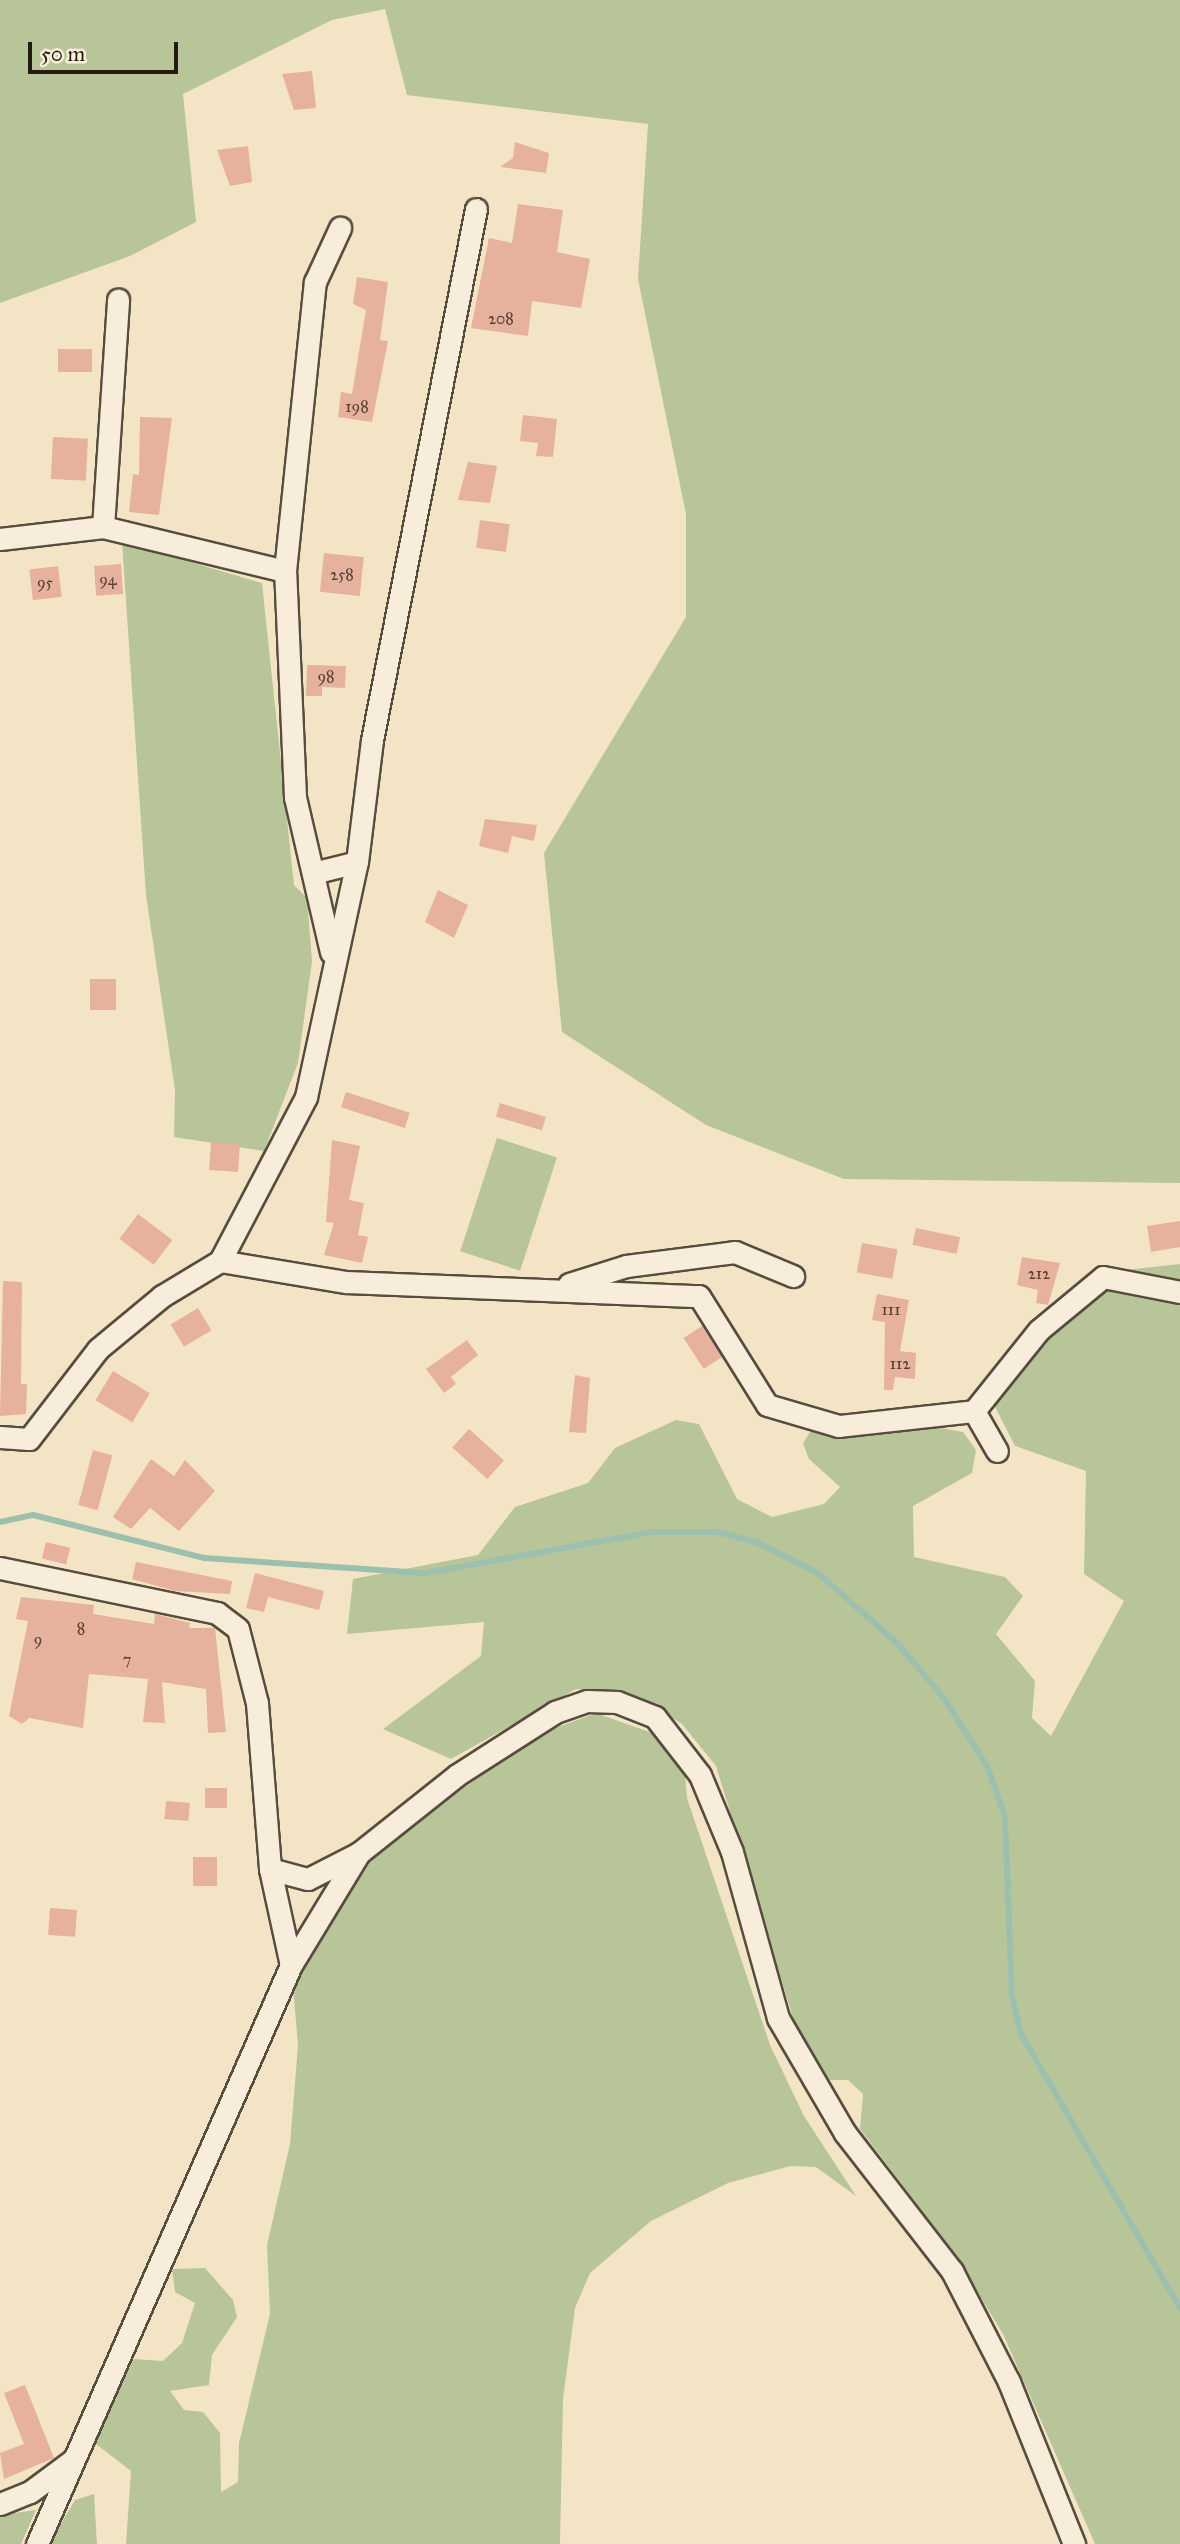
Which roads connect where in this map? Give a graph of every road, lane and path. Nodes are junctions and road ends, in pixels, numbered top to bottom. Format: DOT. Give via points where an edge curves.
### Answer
graph roads {
  1 [pos="476,209"];
  2 [pos="340,228"];
  3 [pos="118,299"];
  4 [pos="103,527"];
  5 [pos="0,539"];
  6 [pos="285,571"];
  7 [pos="357,862"];
  8 [pos="313,873"];
  9 [pos="333,958"];
  10 [pos="220,1261"];
  11 [pos="793,1276"];
  12 [pos="557,1288"];
  13 [pos="1180,1292"];
  14 [pos="974,1411"];
  15 [pos="0,1437"];
  16 [pos="997,1451"];
  17 [pos="0,1568"];
  18 [pos="359,1853"];
  19 [pos="270,1869"];
  20 [pos="291,1965"];
  21 [pos="73,2460"];
  22 [pos="0,2504"];
  23 [pos="37,2544"];
  24 [pos="1074,2544"];
  1 -- 7 [label="street" via="375,726"];
  2 -- 6 [label="street" via="314,282"];
  3 -- 4 [label="street"];
  4 -- 5 [label="street"];
  4 -- 6 [label="street"];
  6 -- 8 [label="street" via="295,797"];
  7 -- 8 [label="street"];
  7 -- 9 [label="street"];
  8 -- 9 [label="street"];
  9 -- 10 [label="street" via="306,1097"];
  10 -- 12 [label="street" via="346,1282"];
  10 -- 15 [label="street" via="162,1296 98,1349 29,1439"];
  11 -- 12 [label="street" via="735,1252 626,1266"];
  12 -- 14 [label="street" via="699,1296 767,1405 839,1426"];
  13 -- 14 [label="street" via="1102,1277 1039,1330"];
  14 -- 16 [label="street"];
  17 -- 19 [label="street" via="191,1607 238,1629 257,1703"];
  18 -- 19 [label="street" via="308,1878"];
  18 -- 20 [label="street"];
  18 -- 24 [label="street" via="457,1775 555,1712 587,1701 617,1702 655,1717 677,1738 700,1775 732,1852 778,2018 845,2133 952,2271 1009,2382"];
  19 -- 20 [label="street"];
  20 -- 21 [label="street"];
  21 -- 22 [label="street" via="30,2492"];
  21 -- 23 [label="street"];
}
